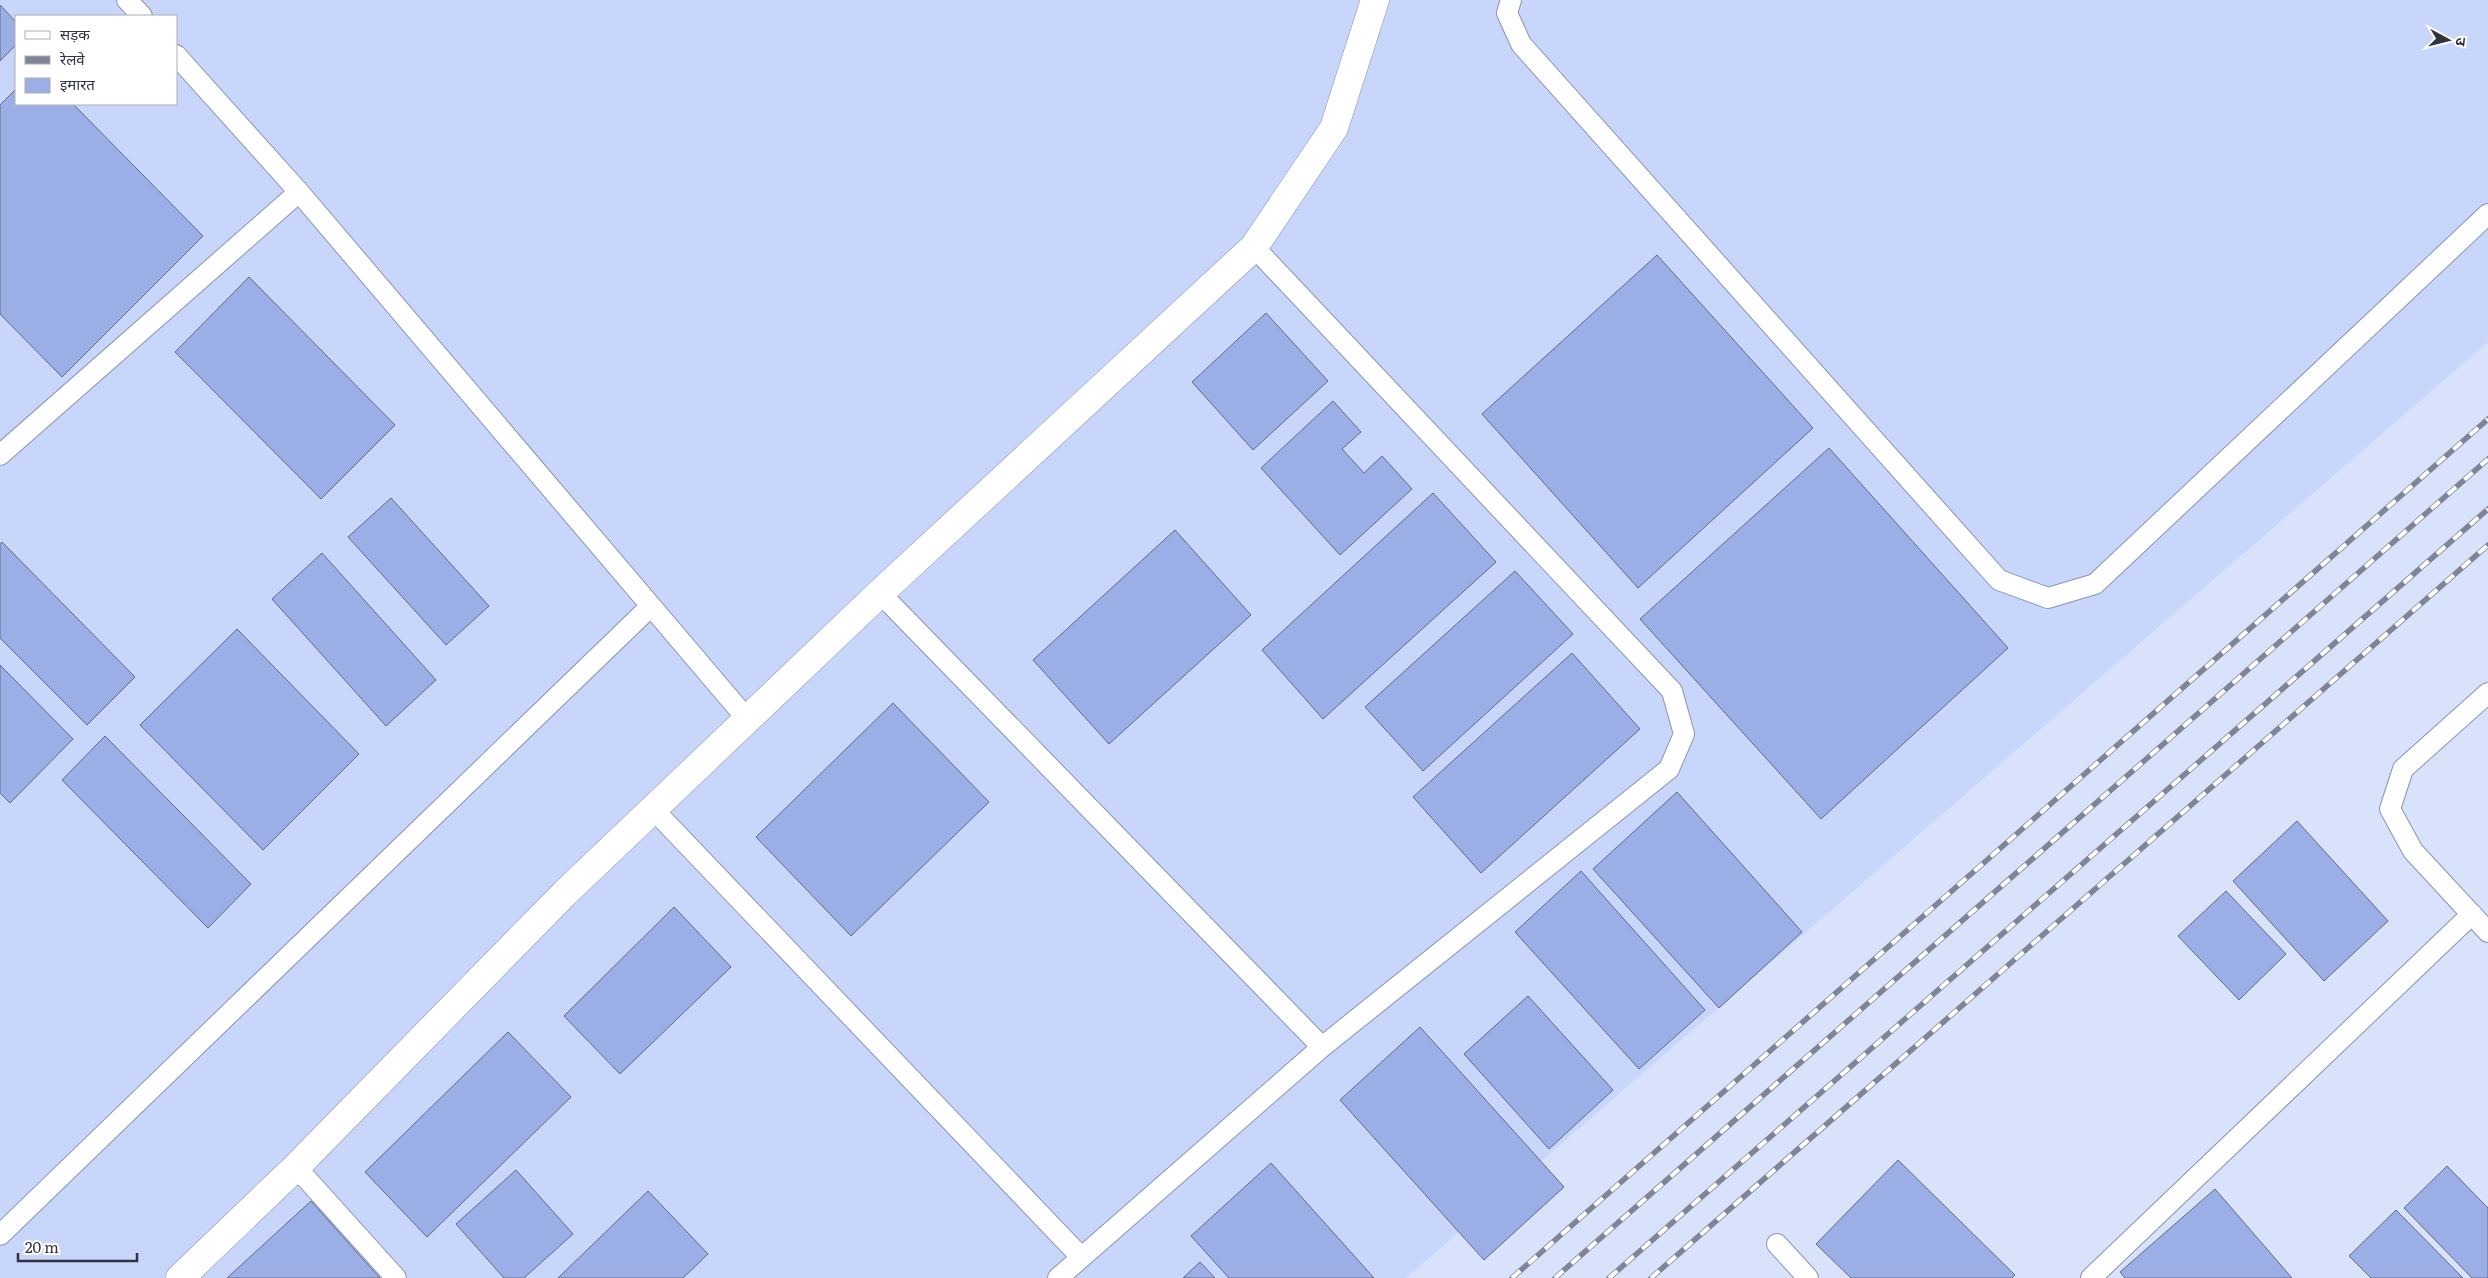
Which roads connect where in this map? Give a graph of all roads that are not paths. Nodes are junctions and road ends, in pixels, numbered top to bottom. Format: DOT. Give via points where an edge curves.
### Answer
graph roads {
  1 [pos="127,0"];
  2 [pos="1375,0"];
  3 [pos="1511,0"];
  4 [pos="141,15"];
  5 [pos="178,57"];
  6 [pos="299,192"];
  7 [pos="2488,214"];
  8 [pos="1254,247"];
  9 [pos="0,455"];
  10 [pos="880,593"];
  11 [pos="651,606"];
  12 [pos="2488,692"];
  13 [pos="747,719"];
  14 [pos="653,810"];
  15 [pos="2472,914"];
  16 [pos="2488,932"];
  17 [pos="1322,1047"];
  18 [pos="296,1167"];
  19 [pos="0,1236"];
  20 [pos="1777,1244"];
  21 [pos="1082,1257"];
  22 [pos="180,1278"];
  23 [pos="396,1278"];
  24 [pos="1058,1278"];
  25 [pos="1808,1278"];
  26 [pos="2091,1278"];
  1 -- 4 [label="lane"];
  2 -- 8 [label="street" via="1334,128"];
  3 -- 7 [label="lane" via="1507,13 1521,44 1999,580 2048,598 2095,584"];
  5 -- 6 [label="lane"];
  6 -- 9 [label="lane"];
  6 -- 11 [label="lane"];
  8 -- 10 [label="street"];
  8 -- 17 [label="lane" via="1672,691 1684,734 1669,769"];
  10 -- 13 [label="street"];
  10 -- 17 [label="lane"];
  11 -- 13 [label="lane"];
  11 -- 19 [label="lane"];
  12 -- 15 [label="lane" via="2403,769 2390,808 2413,850"];
  13 -- 14 [label="street"];
  14 -- 18 [label="street" via="565,893"];
  14 -- 21 [label="lane"];
  15 -- 16 [label="lane"];
  15 -- 26 [label="lane"];
  17 -- 21 [label="lane"];
  18 -- 22 [label="street"];
  18 -- 23 [label="lane"];
  20 -- 25 [label="lane"];
  21 -- 24 [label="lane"];
}
